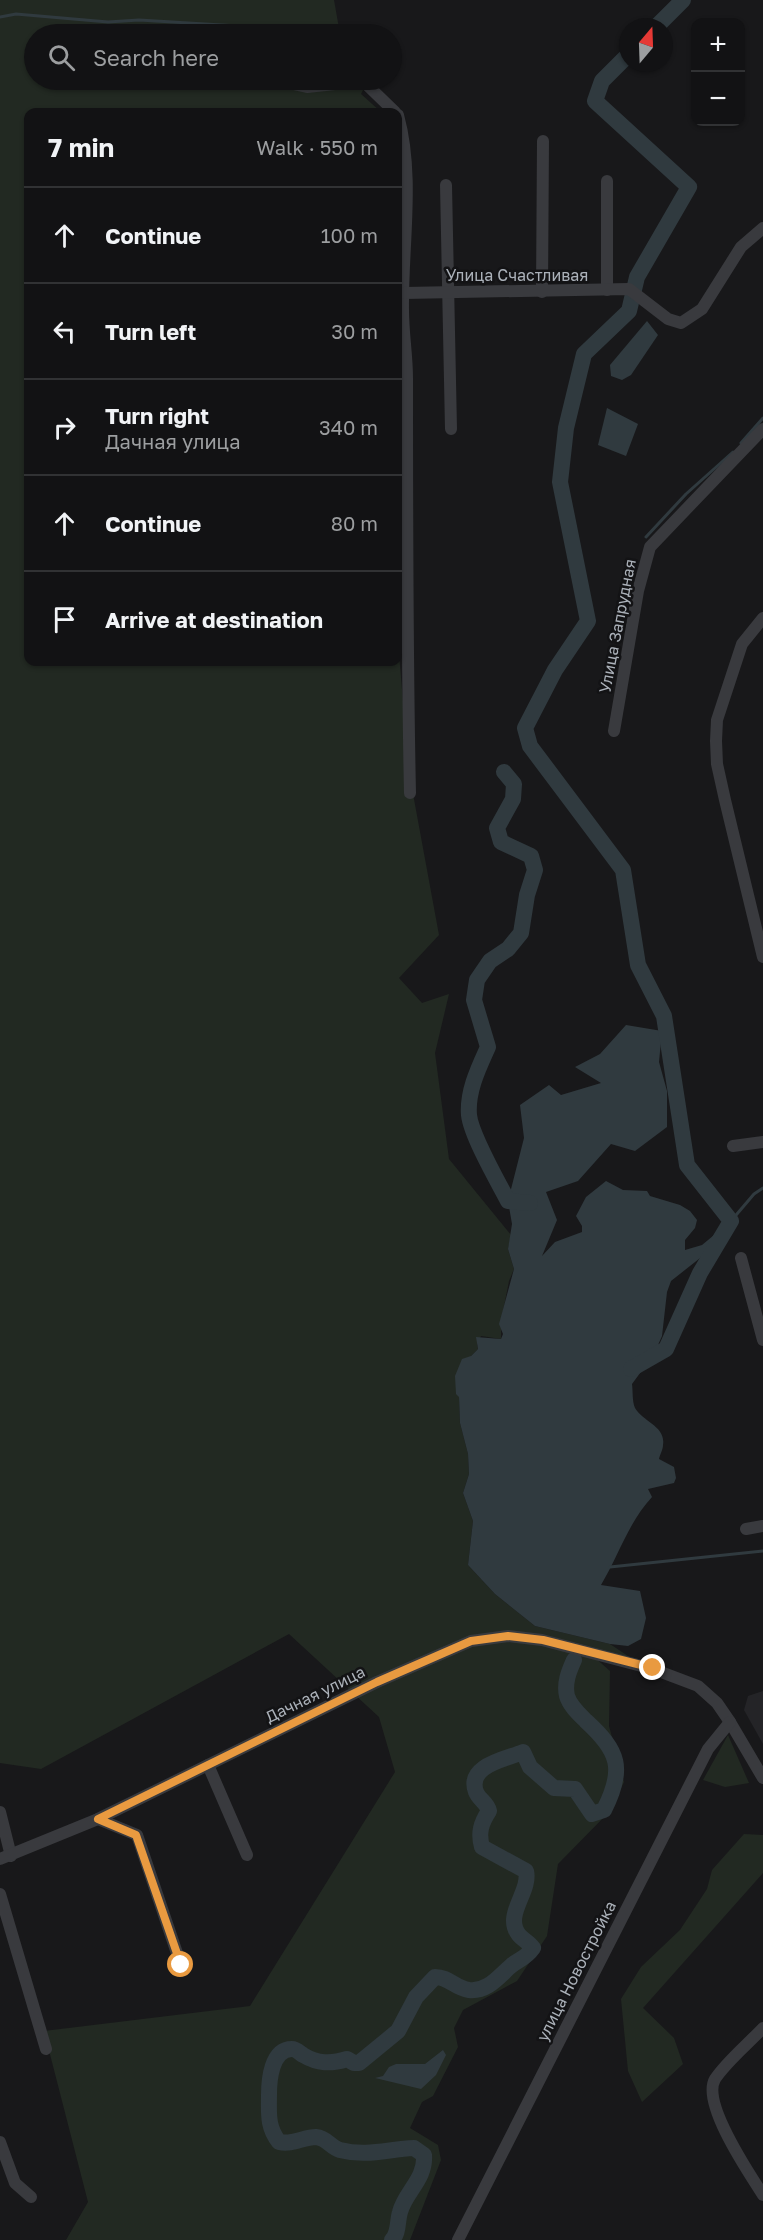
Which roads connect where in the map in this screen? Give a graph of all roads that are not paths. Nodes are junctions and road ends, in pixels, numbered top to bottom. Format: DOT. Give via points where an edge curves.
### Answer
graph roads {
  1 [pos="372,90"];
  2 [pos="390,108"];
  3 [pos="402,134"];
  4 [pos="543,141"];
  5 [pos="607,181"];
  6 [pos="446,185"];
  7 [pos="763,228"];
  8 [pos="608,290"];
  9 [pos="447,292"];
  10 [pos="542,292"];
  11 [pos="404,293"];
  12 [pos="451,429"];
  13 [pos="763,429"];
  14 [pos="763,618"];
  15 [pos="614,731"];
  16 [pos="410,793"];
  17 [pos="763,957"];
  18 [pos="763,1142"];
  19 [pos="733,1146"];
  20 [pos="741,1258"];
  21 [pos="763,1340"];
  22 [pos="763,1526"];
  23 [pos="746,1529"];
  24 [pos="730,1722"];
  25 [pos="208,1765"];
  26 [pos="763,1778"];
  27 [pos="0,1812"];
  28 [pos="98,1819"];
  29 [pos="247,1855"];
  30 [pos="6,1857"];
  31 [pos="0,1894"];
  32 [pos="181,1965"];
  33 [pos="763,2028"];
  34 [pos="46,2049"];
  35 [pos="0,2142"];
  36 [pos="763,2195"];
  37 [pos="31,2197"];
  38 [pos="458,2240"];
  1 -- 2 [label="street"];
  3 -- 11 [label="street" via="406,147"];
  4 -- 10 [label="street"];
  5 -- 8 [label="street"];
  6 -- 9 [label="street"];
  7 -- 8 [label="street, Улица Счастливая" via="741,247 702,309 681,323 668,319 634,293"];
  8 -- 10 [label="street, Улица Счастливая"];
  9 -- 10 [label="street, Улица Счастливая"];
  9 -- 11 [label="street, Улица Счастливая"];
  9 -- 12 [label="street"];
  11 -- 16 [label="street"];
  13 -- 15 [label="street, Улица Запрудная" via="650,547 638,591"];
  14 -- 17 [label="street" via="742,644 717,720 716,741 723,791"];
  18 -- 19 [label="street"];
  20 -- 21 [label="street"];
  22 -- 23 [label="street"];
  24 -- 25 [label="street, Дачная улица" via="698,1686 653,1668 543,1640 508,1636 471,1641 377,1682"];
  24 -- 26 [label="street, Дачная улица"];
  24 -- 38 [label="street, улица Новостройка" via="708,1749"];
  25 -- 28 [label="street, Дачная улица"];
  25 -- 29 [label="street"];
  27 -- 30 [label="street"];
  28 -- 30 [label="street, Дачная улица"];
  28 -- 32 [label="street" via="136,1835"];
  31 -- 34 [label="street"];
  33 -- 36 [label="street" via="715,2080 711,2097"];
  35 -- 37 [label="street" via="15,2183"];
}
